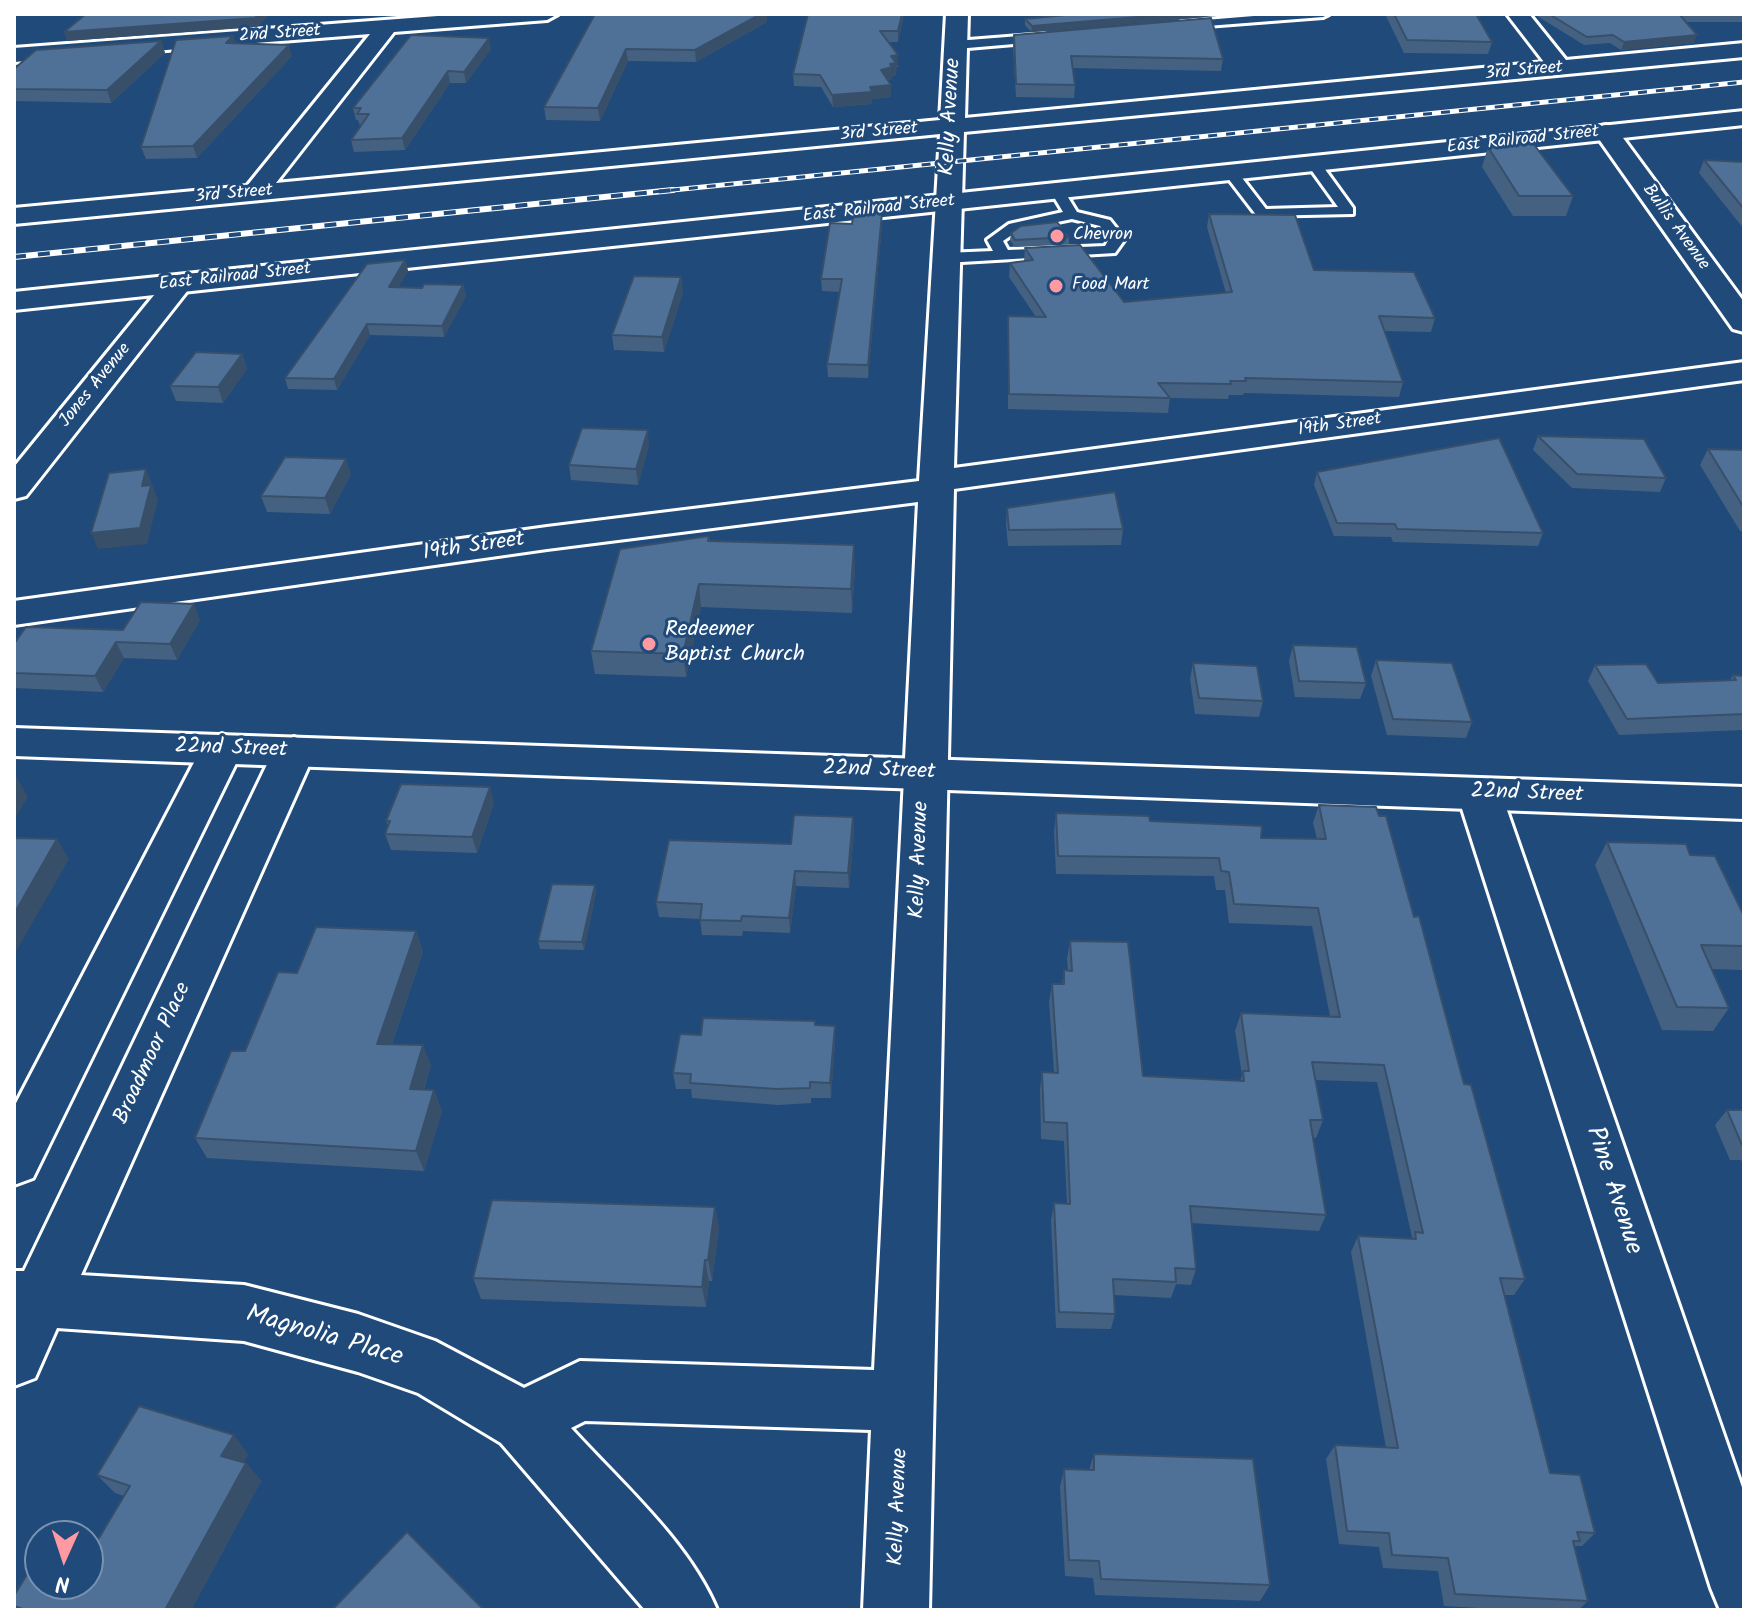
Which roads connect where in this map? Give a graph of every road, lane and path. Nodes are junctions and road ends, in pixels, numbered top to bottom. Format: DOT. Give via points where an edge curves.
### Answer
graph roads {
  1 [pos="547,14"];
  2 [pos="1323,14"];
  3 [pos="1518,14"];
  4 [pos="193,23"];
  5 [pos="1161,27"];
  6 [pos="386,28"];
  7 [pos="956,30"];
  8 [pos="1052,38"];
  9 [pos="173,42"];
  10 [pos="1744,50"];
  11 [pos="14,55"];
  12 [pos="1560,68"];
  13 [pos="1744,118"];
  14 [pos="951,127"];
  15 [pos="1606,132"];
  16 [pos="1314,164"];
  17 [pos="1231,173"];
  18 [pos="255,193"];
  19 [pos="949,202"];
  20 [pos="14,216"];
  21 [pos="1071,224"];
  22 [pos="1039,238"];
  23 [pos="1003,256"];
  24 [pos="945,258"];
  25 [pos="178,284"];
  26 [pos="14,301"];
  27 [pos="1744,323"];
  28 [pos="1744,371"];
  29 [pos="936,485"];
  30 [pos="14,489"];
  31 [pos="14,613"];
  32 [pos="14,742"];
  33 [pos="222,749"];
  34 [pos="294,752"];
  35 [pos="924,773"];
  36 [pos="1479,793"];
  37 [pos="1744,803"];
  38 [pos="14,1161"];
  39 [pos="27,1299"];
  40 [pos="14,1357"];
  41 [pos="903,1401"];
  42 [pos="523,1421"];
  43 [pos="1744,1588"];
  44 [pos="684,1610"];
  45 [pos="896,1610"];
  1 -- 6 [label="street, 2nd Street"];
  2 -- 5 [label="lane"];
  3 -- 12 [label="street"];
  4 -- 9 [label="street"];
  6 -- 9 [label="street, 2nd Street"];
  6 -- 18 [label="street"];
  7 -- 8 [label="lane"];
  7 -- 14 [label="street, Kelly Avenue"];
  9 -- 11 [label="street, 2nd Street"];
  10 -- 12 [label="street, 3rd Street"];
  12 -- 14 [label="street, 3rd Street"];
  13 -- 15 [label="street, East Railroad Street"];
  14 -- 18 [label="street, 3rd Street"];
  14 -- 19 [label="street, Kelly Avenue"];
  15 -- 16 [label="street, East Railroad Street"];
  15 -- 27 [label="street, Bullis Avenue"];
  16 -- 17 [label="street, East Railroad Street"];
  16 -- 17 [label="lane" via="1348,211 1262,213"];
  17 -- 21 [label="street, East Railroad Street"];
  18 -- 20 [label="street, 3rd Street"];
  19 -- 21 [label="street, East Railroad Street"];
  19 -- 24 [label="street, Kelly Avenue"];
  19 -- 25 [label="street, East Railroad Street"];
  21 -- 22 [label="lane"];
  21 -- 22 [label="lane"];
  22 -- 23 [label="lane"];
  22 -- 23 [label="lane" via="1014,227 995,240"];
  23 -- 24 [label="lane"];
  24 -- 29 [label="street, Kelly Avenue"];
  25 -- 26 [label="street, East Railroad Street"];
  25 -- 30 [label="street, Jones Avenue"];
  28 -- 29 [label="street, 19th Street"];
  29 -- 31 [label="street, 19th Street"];
  29 -- 35 [label="street, Kelly Avenue"];
  32 -- 33 [label="street, 22nd Street"];
  33 -- 34 [label="street, 22nd Street"];
  33 -- 38 [label="street"];
  34 -- 35 [label="street, 22nd Street"];
  34 -- 39 [label="street, Broadmoor Place"];
  35 -- 36 [label="street, 22nd Street"];
  35 -- 41 [label="street, Kelly Avenue"];
  36 -- 37 [label="street, 22nd Street"];
  36 -- 43 [label="street, Pine Avenue"];
  39 -- 40 [label="street, Broadmoor Place"];
  39 -- 42 [label="street, Magnolia Place" via="244,1313 435,1370"];
  41 -- 42 [label="street" via="580,1391"];
  41 -- 45 [label="street, Kelly Avenue"];
  42 -- 44 [label="street, Magnolia Place" via="663,1578"];
}
